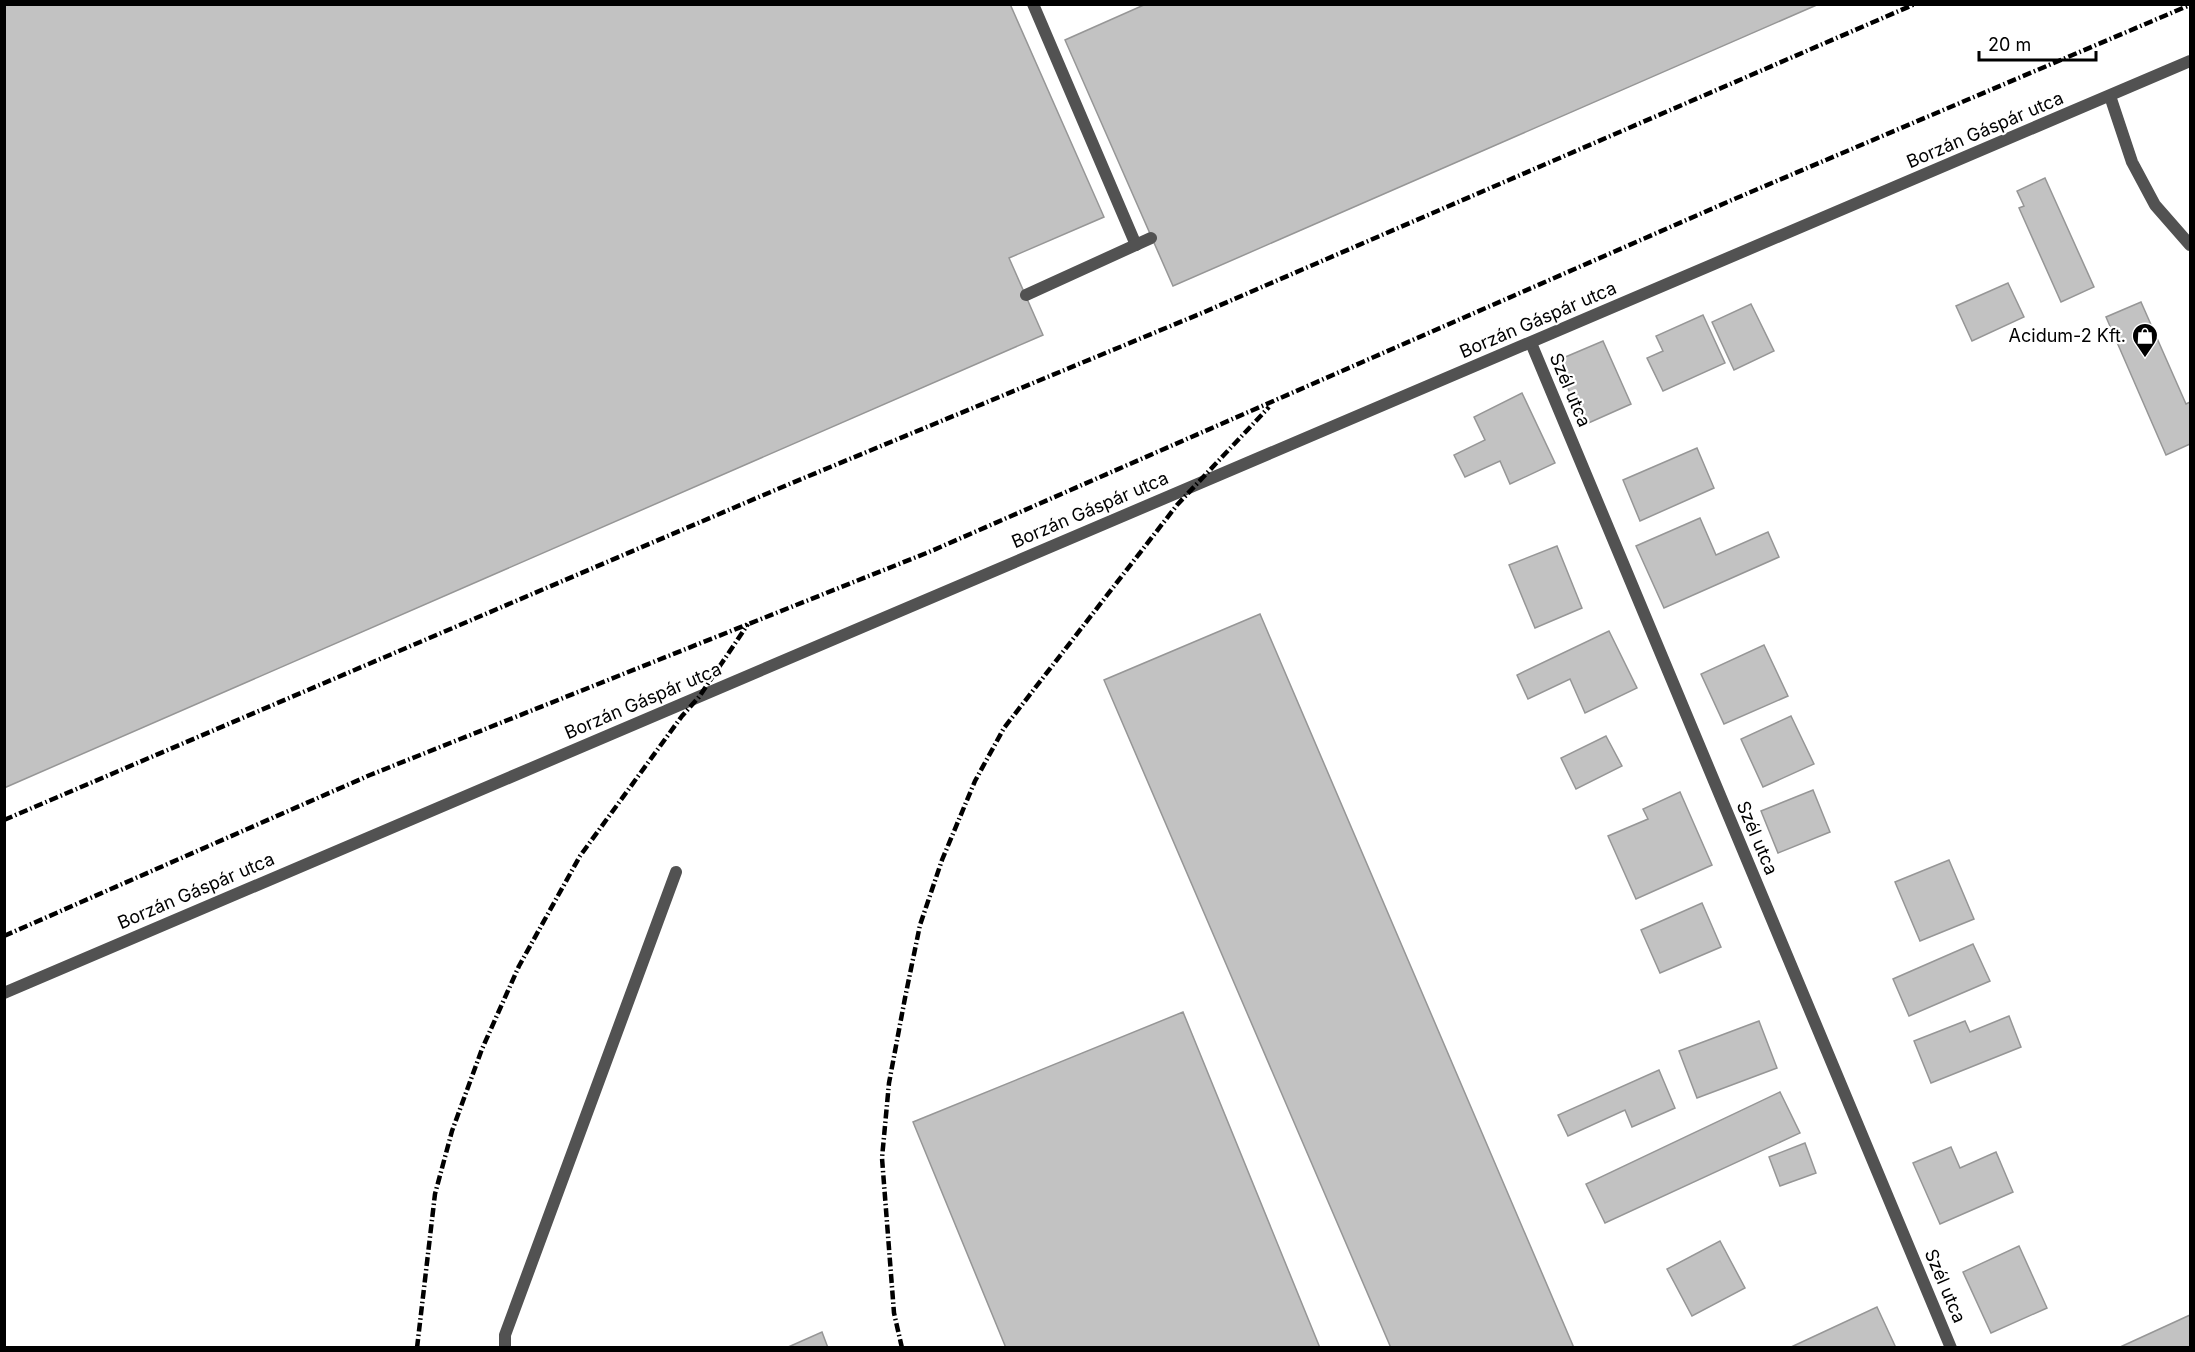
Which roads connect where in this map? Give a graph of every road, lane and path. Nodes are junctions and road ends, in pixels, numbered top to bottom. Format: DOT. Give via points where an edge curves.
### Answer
graph roads {
  1 [pos="1033,4"];
  2 [pos="2190,61"];
  3 [pos="2110,96"];
  4 [pos="1151,238"];
  5 [pos="1136,245"];
  6 [pos="2190,245"];
  7 [pos="1026,295"];
  8 [pos="1530,343"];
  9 [pos="676,872"];
  10 [pos="4,993"];
  11 [pos="505,1347"];
  12 [pos="1951,1347"];
  1 -- 5 [label="street"];
  2 -- 3 [label="street, Borzán Gáspár utca"];
  3 -- 6 [label="street" via="2132,162 2155,205"];
  3 -- 8 [label="street, Borzán Gáspár utca"];
  4 -- 5 [label="street"];
  5 -- 7 [label="street"];
  8 -- 10 [label="street, Borzán Gáspár utca"];
  8 -- 12 [label="street, Szél utca"];
  9 -- 11 [label="street" via="505,1335"];
}
